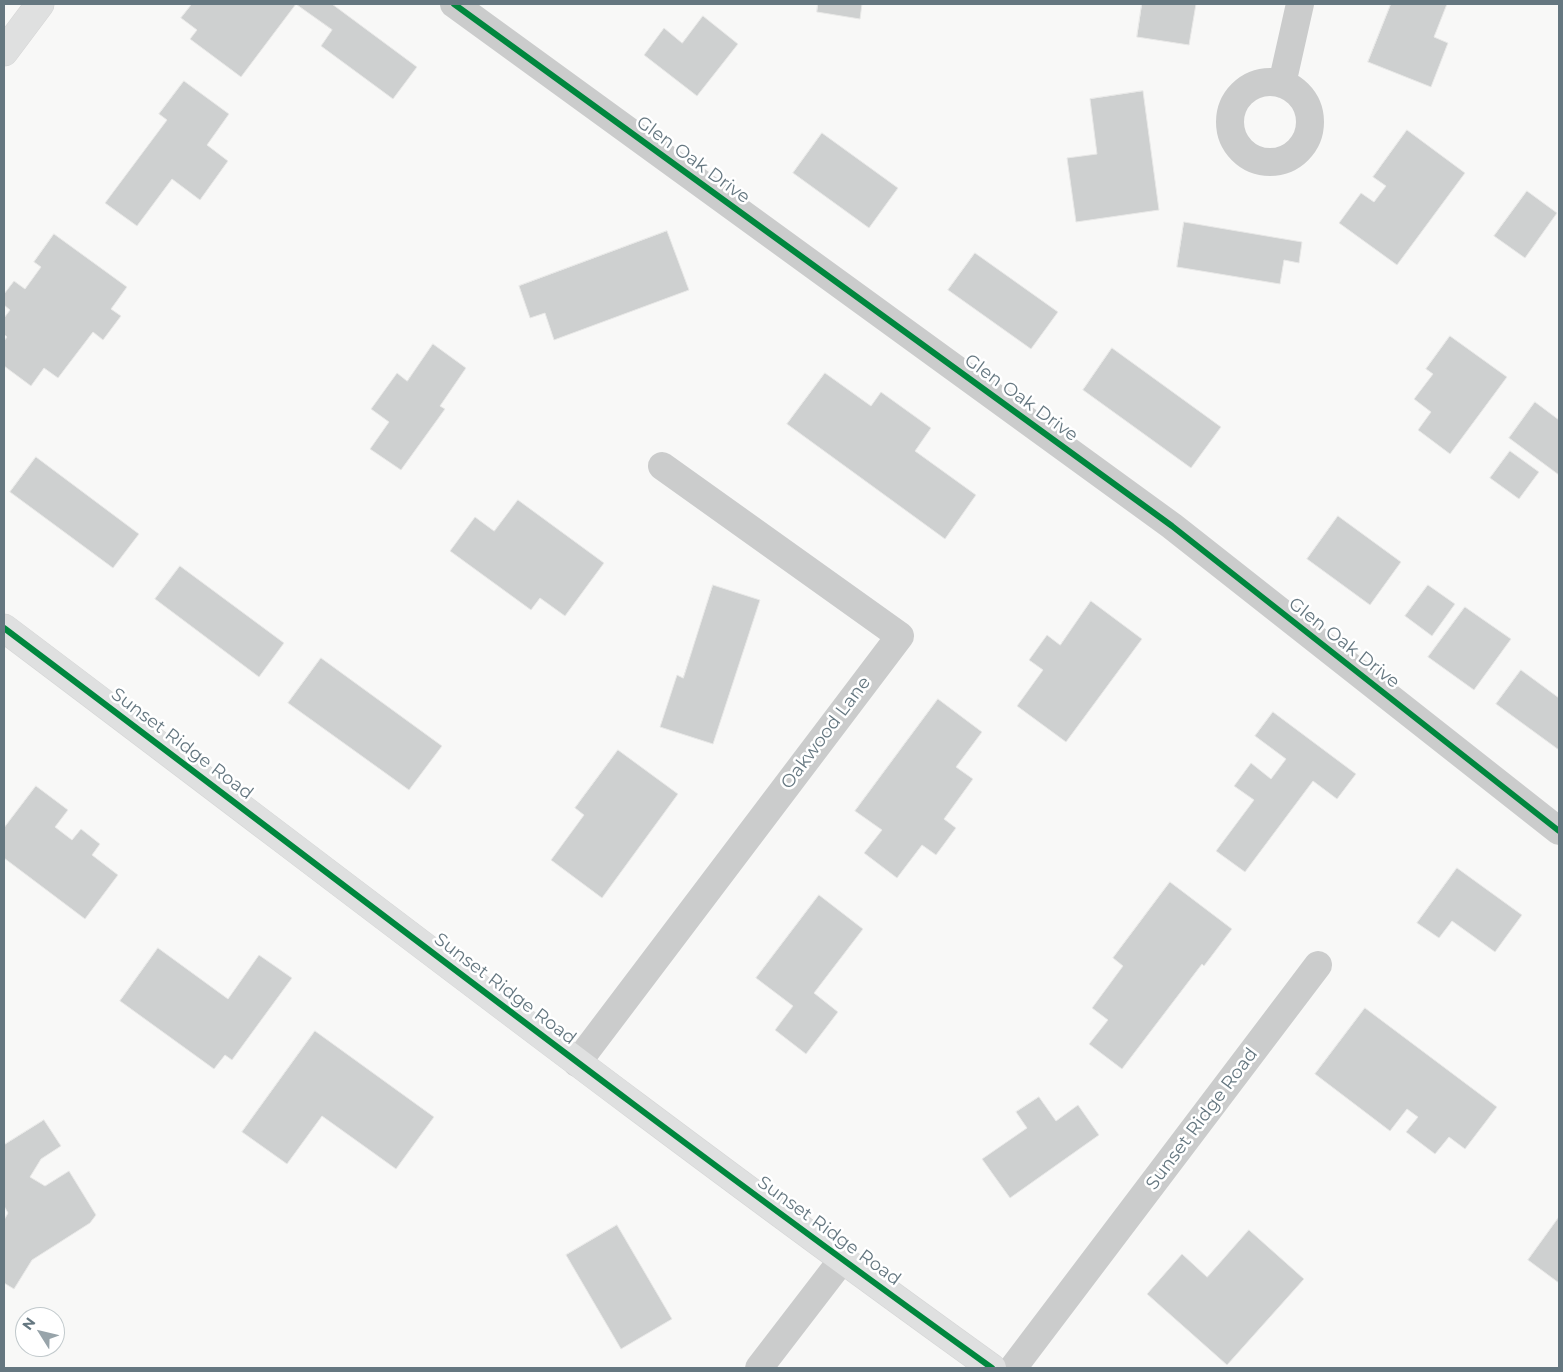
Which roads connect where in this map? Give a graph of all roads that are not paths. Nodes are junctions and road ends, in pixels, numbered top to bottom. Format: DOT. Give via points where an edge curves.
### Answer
graph roads {
  1 [pos="40,4"];
  2 [pos="454,4"];
  3 [pos="1300,4"];
  4 [pos="4,52"];
  5 [pos="1282,84"];
  6 [pos="662,466"];
  7 [pos="4,628"];
  8 [pos="1559,831"];
  9 [pos="1318,965"];
  10 [pos="577,1062"];
  11 [pos="842,1260"];
  12 [pos="759,1368"];
  13 [pos="992,1368"];
  14 [pos="1013,1368"];
  1 -- 4 [label="street"];
  2 -- 8 [label="street, Glen Oak Drive" via="1172,526"];
  3 -- 5 [label="street"];
  6 -- 10 [label="street, Oakwood Lane" via="900,636"];
  7 -- 10 [label="street, Sunset Ridge Road"];
  9 -- 14 [label="street, Sunset Ridge Road"];
  10 -- 11 [label="street, Sunset Ridge Road"];
  11 -- 12 [label="street"];
  11 -- 13 [label="street, Sunset Ridge Road"];
}
